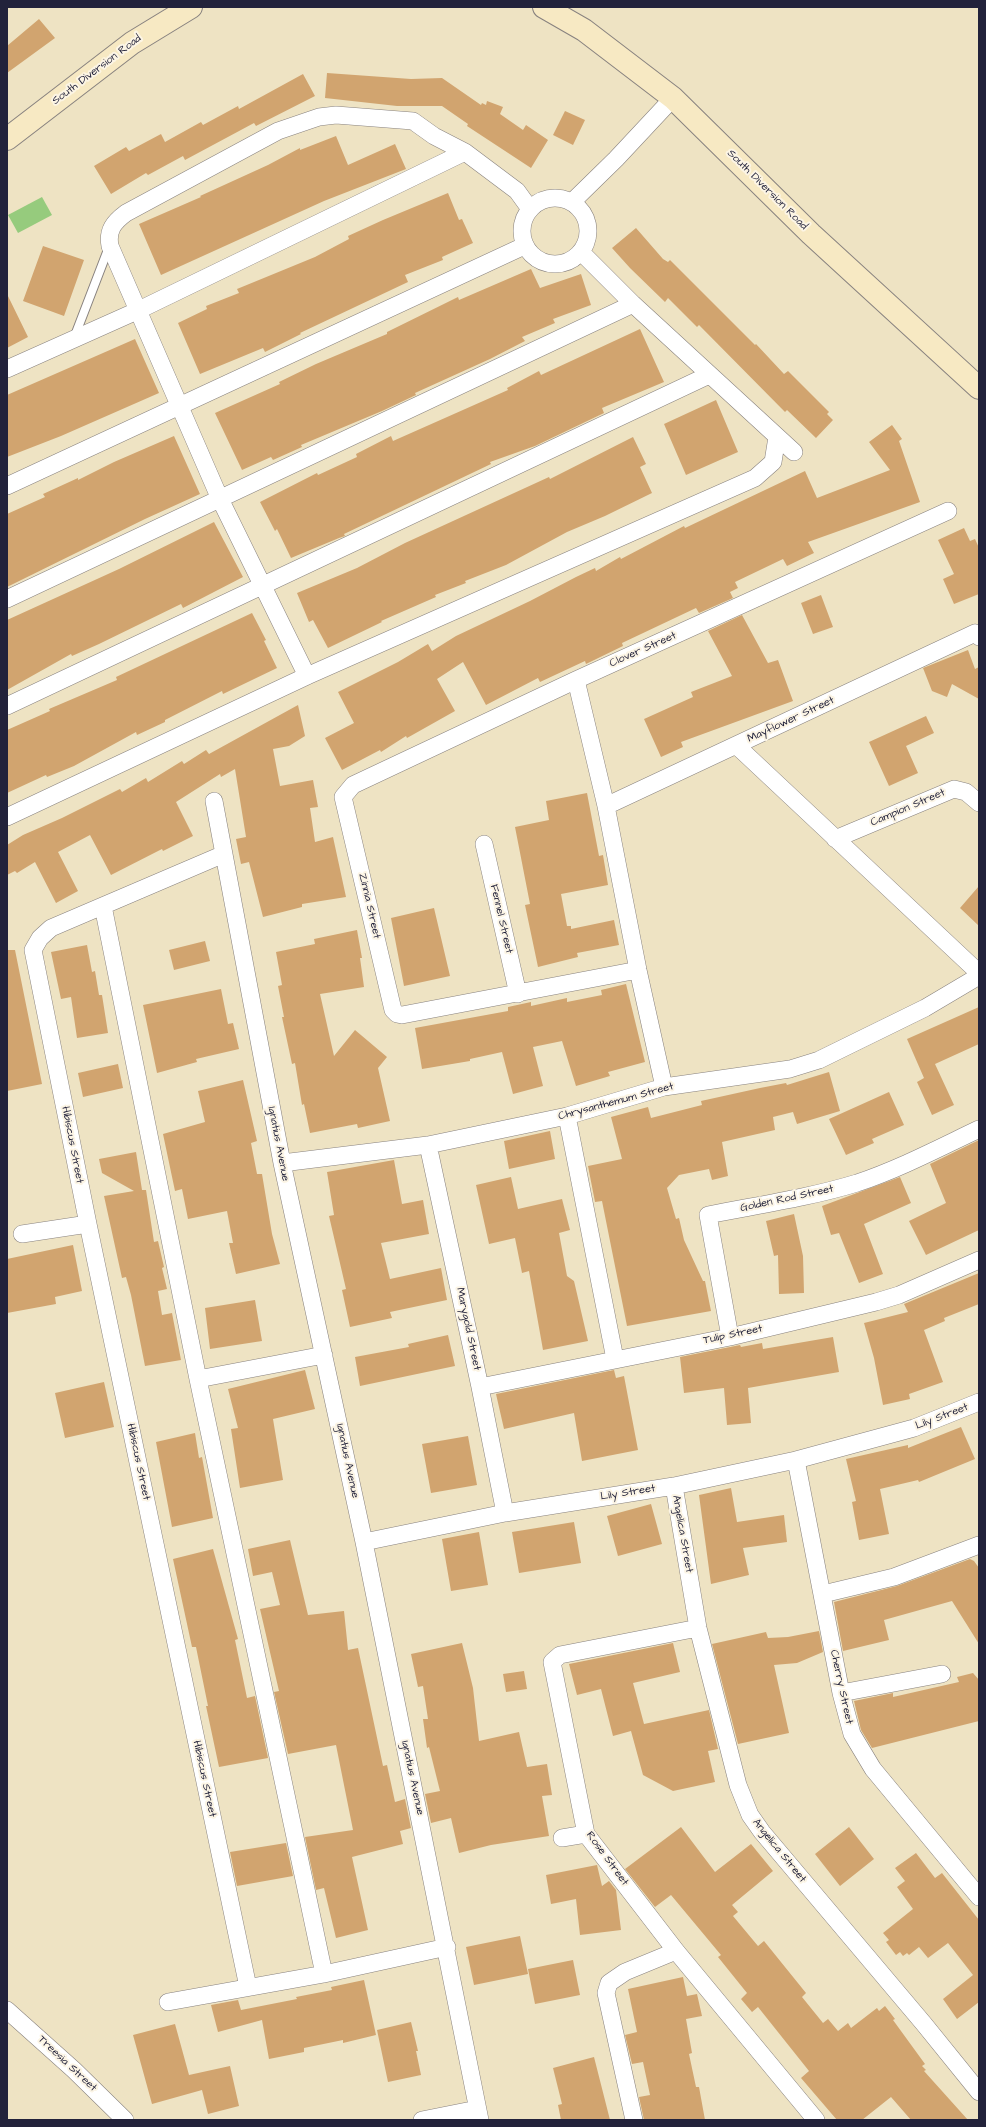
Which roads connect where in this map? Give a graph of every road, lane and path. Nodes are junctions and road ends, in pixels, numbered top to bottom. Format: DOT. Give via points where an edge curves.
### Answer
graph roads {
  1 [pos="190,7"];
  2 [pos="544,7"];
  3 [pos="673,98"];
  4 [pos="7,139"];
  5 [pos="465,152"];
  6 [pos="572,202"];
  7 [pos="530,208"];
  8 [pos="110,246"];
  9 [pos="524,246"];
  10 [pos="581,252"];
  11 [pos="633,304"];
  12 [pos="139,310"];
  13 [pos="74,338"];
  14 [pos="7,370"];
  15 [pos="709,375"];
  16 [pos="979,388"];
  17 [pos="180,404"];
  18 [pos="777,438"];
  19 [pos="794,452"];
  20 [pos="7,486"];
  21 [pos="220,498"];
  22 [pos="948,511"];
  23 [pos="262,585"];
  24 [pos="7,599"];
  25 [pos="977,635"];
  26 [pos="306,676"];
  27 [pos="576,680"];
  28 [pos="7,706"];
  29 [pos="737,746"];
  30 [pos="343,797"];
  31 [pos="214,801"];
  32 [pos="979,803"];
  33 [pos="606,806"];
  34 [pos="7,817"];
  35 [pos="835,839"];
  36 [pos="484,844"];
  37 [pos="224,854"];
  38 [pos="103,906"];
  39 [pos="638,970"];
  40 [pos="979,974"];
  41 [pos="518,994"];
  42 [pos="664,1087"];
  43 [pos="567,1116"];
  44 [pos="979,1129"];
  45 [pos="428,1145"];
  46 [pos="282,1163"];
  47 [pos="88,1224"];
  48 [pos="22,1234"];
  49 [pos="979,1260"];
  50 [pos="730,1336"];
  51 [pos="324,1354"];
  52 [pos="615,1359"];
  53 [pos="198,1379"];
  54 [pos="480,1387"];
  55 [pos="979,1402"];
  56 [pos="796,1460"];
  57 [pos="674,1486"];
  58 [pos="505,1513"];
  59 [pos="364,1542"];
  60 [pos="979,1545"];
  61 [pos="823,1594"];
  62 [pos="698,1628"];
  63 [pos="942,1674"];
  64 [pos="841,1693"];
  65 [pos="586,1834"];
  66 [pos="562,1838"];
  67 [pos="979,1897"];
  68 [pos="447,1947"];
  69 [pos="676,1950"];
  70 [pos="324,1974"];
  71 [pos="248,1987"];
  72 [pos="168,2002"];
  73 [pos="7,2010"];
  74 [pos="979,2092"];
  75 [pos="479,2114"];
  76 [pos="126,2120"];
  77 [pos="422,2120"];
  78 [pos="634,2120"];
  79 [pos="816,2120"];
  1 -- 4 [label="main road, South Diversion Road" via="132,43"];
  2 -- 3 [label="main road, South Diversion Road" via="584,30"];
  3 -- 6 [label="street"];
  3 -- 16 [label="main road, South Diversion Road" via="811,234"];
  5 -- 7 [label="street" via="518,190"];
  5 -- 8 [label="street" via="434,136 414,121 336,115 319,118 278,131 126,213 109,232"];
  5 -- 12 [label="street"];
  6 -- 7 [label="street" via="554,197"];
  6 -- 10 [label="street" via="585,216 588,225 588,234"];
  7 -- 9 [label="street" via="521,227"];
  8 -- 12 [label="street"];
  8 -- 13 [label="lane"];
  9 -- 10 [label="street" via="537,259 556,264 565,263"];
  9 -- 17 [label="street"];
  10 -- 11 [label="street"];
  11 -- 15 [label="street"];
  11 -- 21 [label="street"];
  12 -- 13 [label="street"];
  12 -- 17 [label="street"];
  13 -- 14 [label="street"];
  15 -- 18 [label="street"];
  15 -- 23 [label="street"];
  17 -- 20 [label="street"];
  17 -- 21 [label="street"];
  18 -- 19 [label="street"];
  18 -- 26 [label="street" via="773,462 755,478"];
  21 -- 23 [label="street"];
  21 -- 24 [label="street"];
  22 -- 27 [label="street, Clover Street"];
  23 -- 26 [label="street"];
  23 -- 28 [label="street"];
  25 -- 29 [label="street, Mayflower Street"];
  26 -- 34 [label="street"];
  27 -- 30 [label="street, Clover Street" via="353,785"];
  27 -- 33 [label="street"];
  29 -- 33 [label="street, Mayflower Street"];
  29 -- 35 [label="street"];
  30 -- 41 [label="street, Zinnia Street" via="393,1010 402,1015"];
  31 -- 37 [label="street, Ignatius Avenue"];
  32 -- 35 [label="street, Campion Street" via="966,792 954,789"];
  33 -- 39 [label="street"];
  35 -- 40 [label="street"];
  36 -- 41 [label="street, Fennel Street"];
  37 -- 38 [label="street"];
  37 -- 46 [label="street, Ignatius Avenue"];
  38 -- 47 [label="street, Hibiscus Street" via="51,928 40,938 34,950"];
  38 -- 53 [label="street"];
  39 -- 41 [label="street"];
  39 -- 42 [label="street"];
  40 -- 42 [label="street, Chrysanthemum Street" via="925,1008 819,1060 790,1069"];
  42 -- 43 [label="street, Chrysanthemum Street"];
  43 -- 45 [label="street, Chrysanthemum Street"];
  43 -- 52 [label="street"];
  44 -- 50 [label="street, Golden Rod Street" via="928,1154 857,1182 809,1196 708,1215"];
  45 -- 46 [label="street, Chrysanthemum Street"];
  45 -- 54 [label="street, Marygold Street"];
  46 -- 51 [label="street, Ignatius Avenue"];
  47 -- 48 [label="street"];
  47 -- 71 [label="street, Hibiscus Street"];
  49 -- 50 [label="street, Tulip Street" via="899,1295"];
  50 -- 52 [label="street, Tulip Street"];
  51 -- 53 [label="street"];
  51 -- 59 [label="street, Ignatius Avenue"];
  52 -- 54 [label="street, Tulip Street"];
  53 -- 70 [label="street"];
  54 -- 58 [label="street, Marygold Street"];
  55 -- 56 [label="street, Lily Street" via="914,1428"];
  56 -- 57 [label="street, Lily Street"];
  56 -- 61 [label="street, Cherry Street"];
  57 -- 58 [label="street, Lily Street"];
  57 -- 62 [label="street, Angelica Street"];
  58 -- 59 [label="street, Lily Street"];
  59 -- 68 [label="street, Ignatius Avenue"];
  60 -- 61 [label="street" via="894,1577"];
  61 -- 64 [label="street, Cherry Street"];
  62 -- 65 [label="street, Rose Street" via="560,1655 553,1659"];
  62 -- 74 [label="street, Angelica Street" via="738,1785 750,1816"];
  63 -- 64 [label="street"];
  64 -- 67 [label="street, Cherry Street" via="852,1734 873,1769"];
  65 -- 66 [label="street"];
  65 -- 69 [label="street, Rose Street"];
  68 -- 70 [label="street"];
  68 -- 75 [label="street, Ignatius Avenue"];
  69 -- 78 [label="street" via="625,1972 608,1983 606,1993"];
  69 -- 79 [label="street, Rose Street"];
  70 -- 71 [label="street"];
  71 -- 72 [label="street"];
  73 -- 76 [label="street, Treesia Street"];
  75 -- 77 [label="street"];
}
